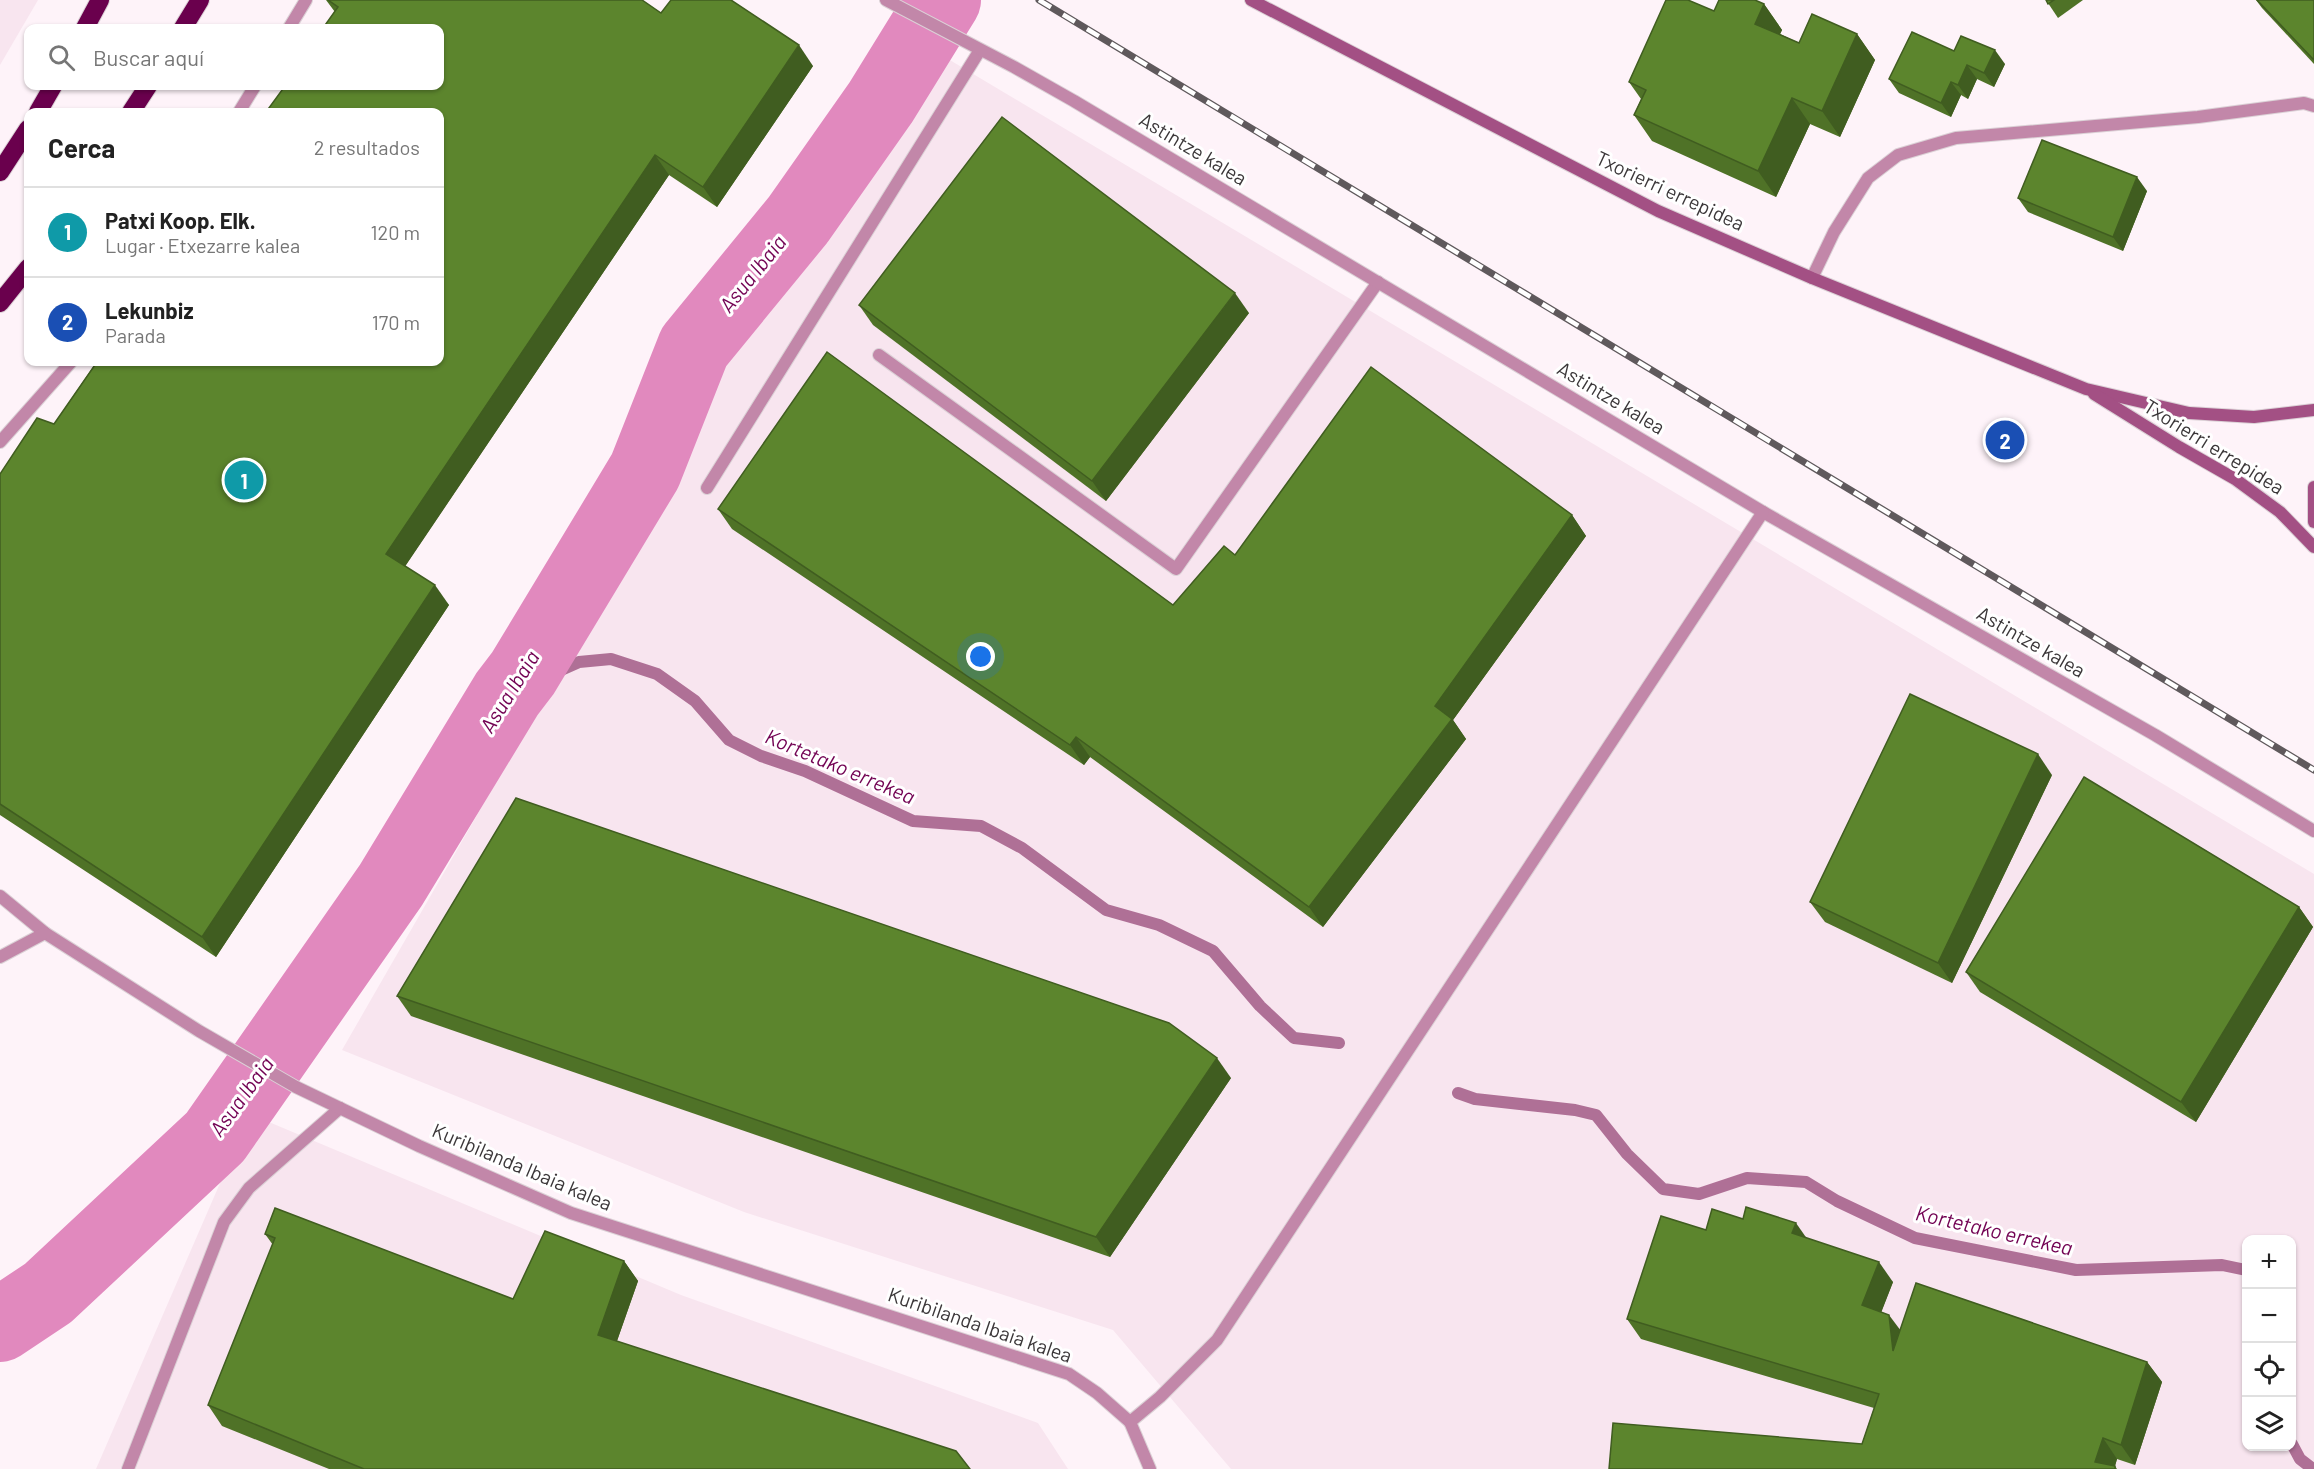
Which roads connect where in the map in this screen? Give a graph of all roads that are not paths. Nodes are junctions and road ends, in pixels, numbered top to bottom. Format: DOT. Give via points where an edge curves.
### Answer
graph roads {
  1 [pos="100,0"];
  2 [pos="200,0"];
  3 [pos="306,0"];
  4 [pos="886,0"];
  5 [pos="1251,0"];
  6 [pos="87,24"];
  7 [pos="185,24"];
  8 [pos="291,24"];
  9 [pos="980,50"];
  10 [pos="51,90"];
  11 [pos="145,90"];
  12 [pos="253,90"];
  13 [pos="2314,105"];
  14 [pos="40,108"];
  15 [pos="134,108"];
  16 [pos="241,108"];
  17 [pos="24,135"];
  18 [pos="0,172"];
  19 [pos="24,273"];
  20 [pos="1812,278"];
  21 [pos="1378,282"];
  22 [pos="0,303"];
  23 [pos="879,355"];
  24 [pos="67,366"];
  25 [pos="2086,389"];
  26 [pos="2314,410"];
  27 [pos="0,442"];
  28 [pos="2314,487"];
  29 [pos="707,488"];
  30 [pos="1763,512"];
  31 [pos="2314,522"];
  32 [pos="2314,547"];
  33 [pos="2314,831"];
  34 [pos="0,896"];
  35 [pos="45,933"];
  36 [pos="0,957"];
  37 [pos="340,1108"];
  38 [pos="1130,1422"];
  39 [pos="129,1469"];
  40 [pos="1150,1469"];
  1 -- 6 [label="highway"];
  2 -- 7 [label="highway"];
  3 -- 8 [label="street"];
  4 -- 9 [label="street, Astintze kalea"];
  5 -- 20 [label="street, Txorierri errepidea" via="1658,211"];
  9 -- 21 [label="street, Astintze kalea" via="1074,101"];
  9 -- 29 [label="street"];
  10 -- 14 [label="highway"];
  11 -- 15 [label="highway"];
  12 -- 16 [label="street"];
  13 -- 20 [label="street" via="1956,138 1898,155 1868,178 1834,232"];
  17 -- 18 [label="highway"];
  19 -- 22 [label="highway"];
  20 -- 25 [label="street, Txorierri errepidea"];
  21 -- 23 [label="street" via="1176,569"];
  21 -- 30 [label="street, Astintze kalea"];
  24 -- 27 [label="street"];
  25 -- 26 [label="street, Txorierri errepidea" via="2189,413 2254,417"];
  25 -- 32 [label="street, Txorierri errepidea" via="2235,479 2280,512"];
  28 -- 31 [label="street, Txorierri errepidea"];
  30 -- 33 [label="street, Astintze kalea" via="2155,735"];
  30 -- 38 [label="street" via="1217,1340"];
  34 -- 35 [label="street, Kuribilanda Ibaia kalea"];
  35 -- 36 [label="street"];
  35 -- 37 [label="street, Kuribilanda Ibaia kalea" via="199,1031"];
  37 -- 38 [label="street, Kuribilanda Ibaia kalea" via="571,1213 1069,1374"];
  37 -- 39 [label="street" via="249,1188 224,1222"];
  38 -- 40 [label="street"];
}
